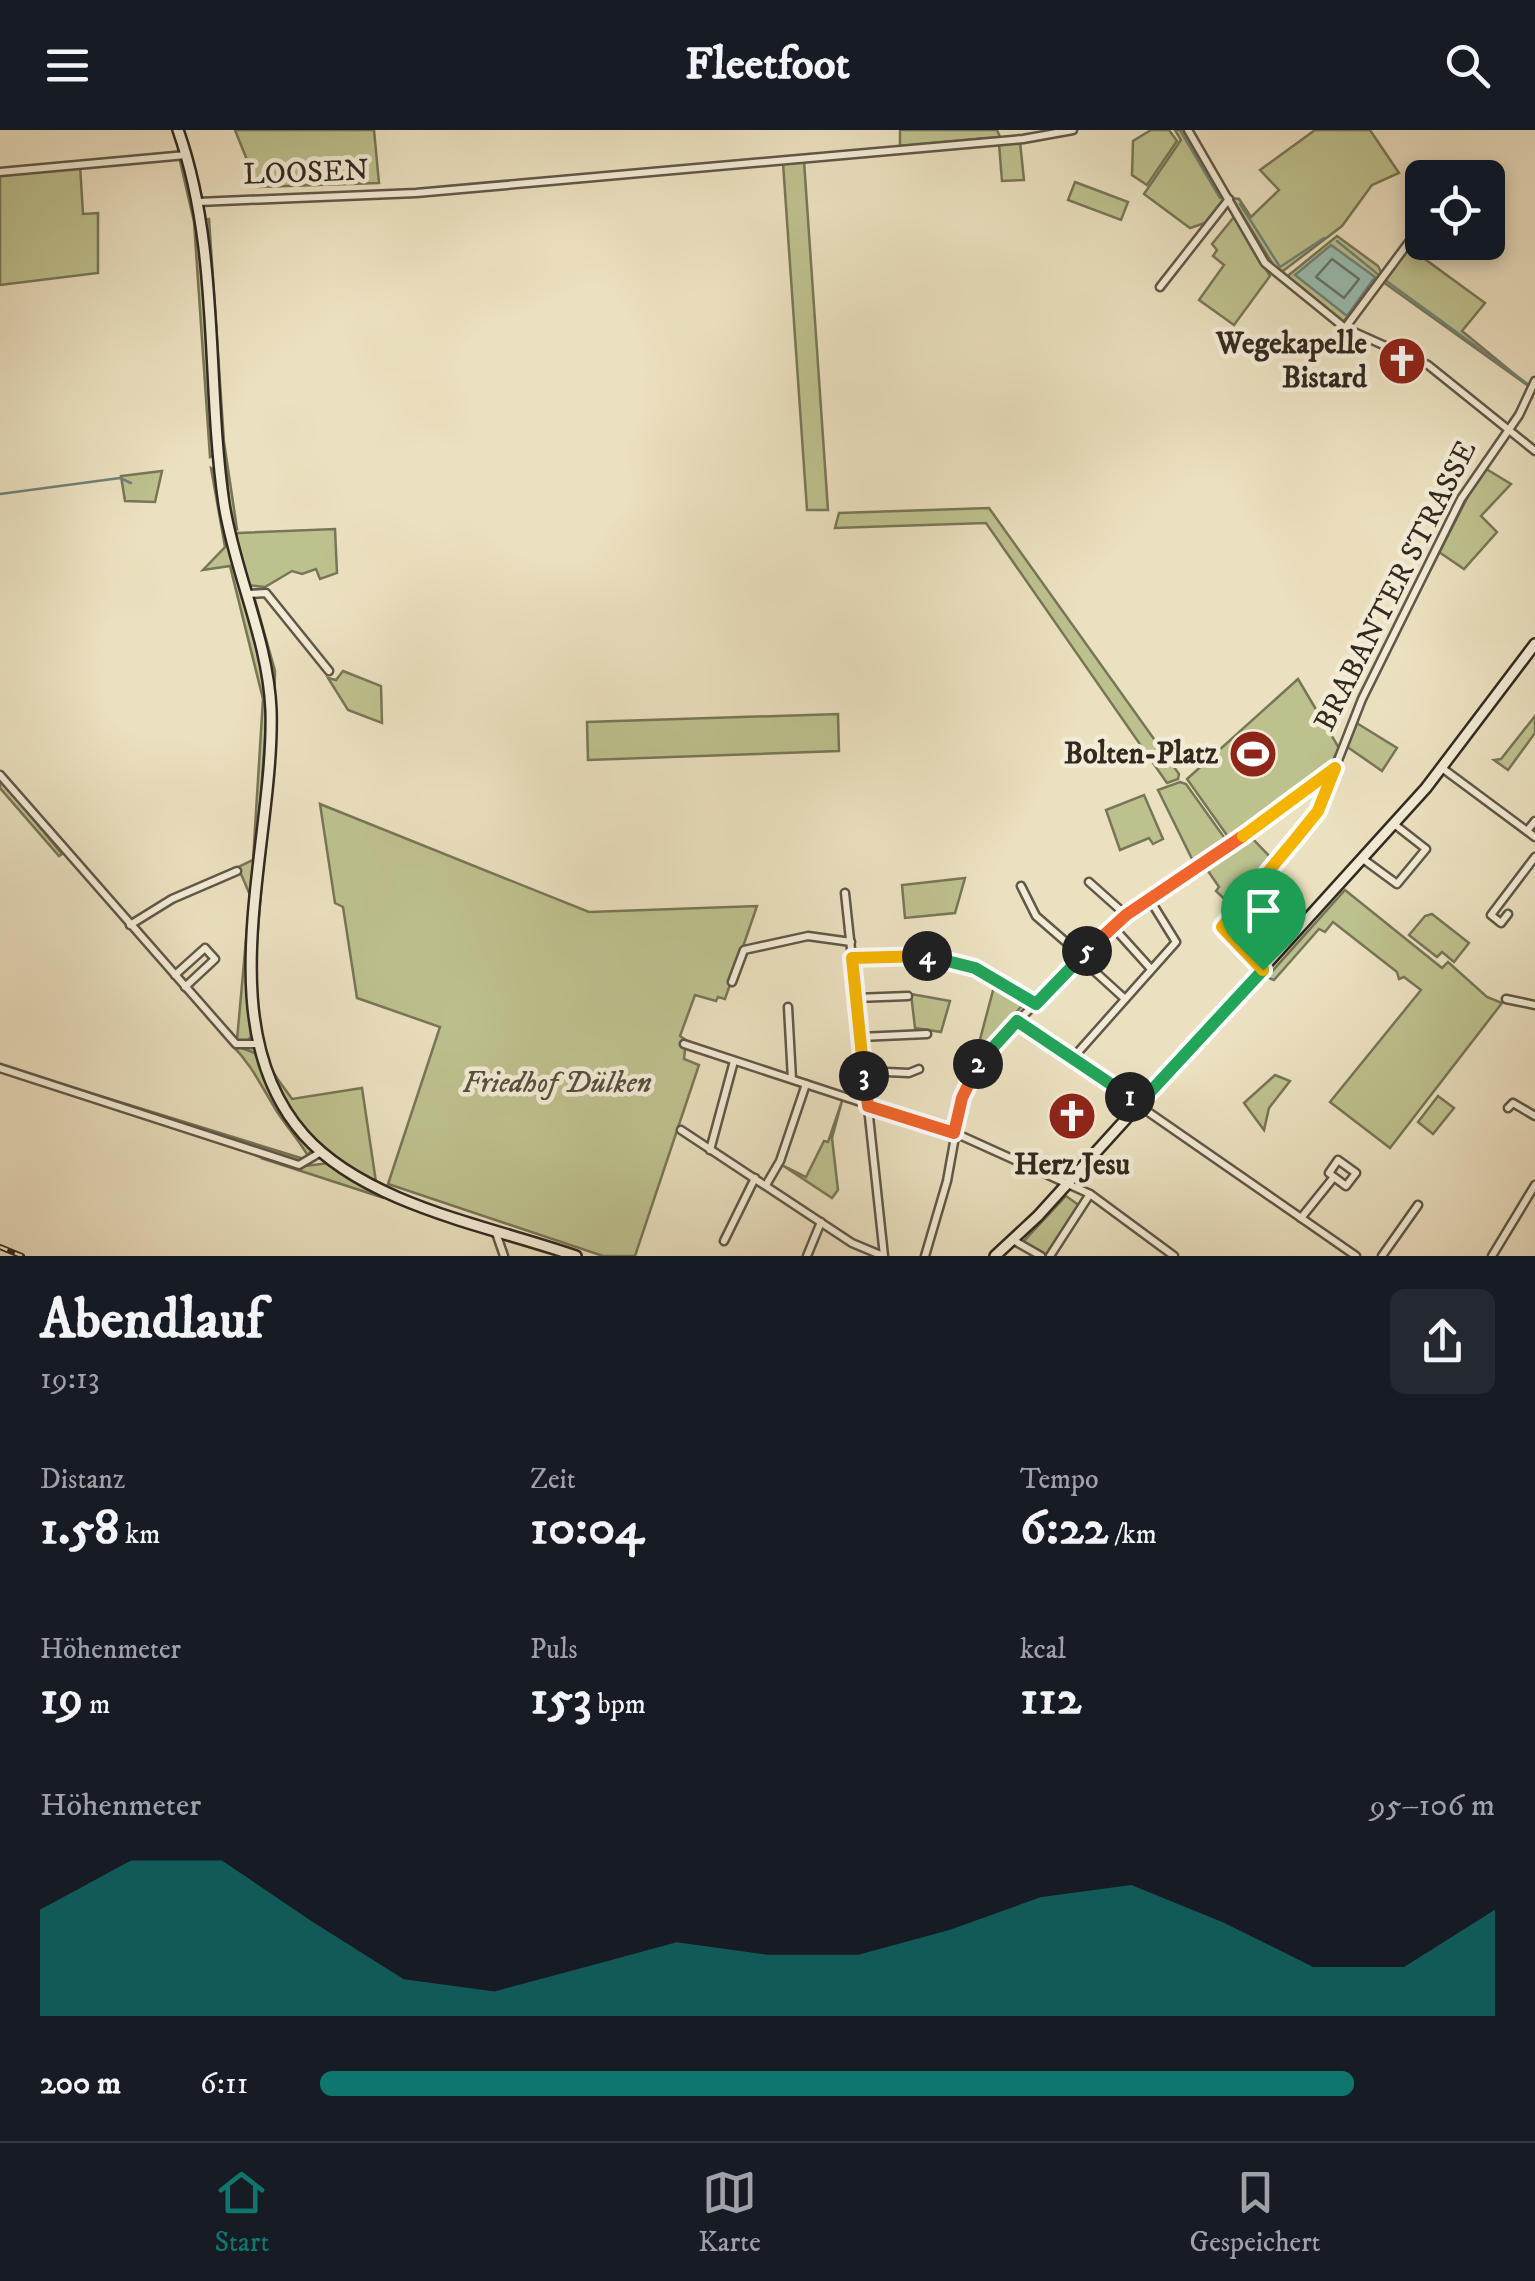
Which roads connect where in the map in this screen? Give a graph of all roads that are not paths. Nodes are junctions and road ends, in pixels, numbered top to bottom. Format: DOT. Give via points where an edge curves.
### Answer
graph roads {
  1 [pos="178,130"];
  2 [pos="1074,130"];
  3 [pos="1188,130"];
  4 [pos="186,155"];
  5 [pos="0,172"];
  6 [pos="1229,199"];
  7 [pos="198,202"];
  8 [pos="1405,249"];
  9 [pos="1160,287"];
  10 [pos="1345,328"];
  11 [pos="1535,382"];
  12 [pos="1505,428"];
  13 [pos="1535,451"];
  14 [pos="246,594"];
  15 [pos="1535,644"];
  16 [pos="328,672"];
  17 [pos="1335,768"];
  18 [pos="1442,768"];
  19 [pos="0,775"];
  20 [pos="1535,821"];
  21 [pos="1394,824"];
  22 [pos="1527,832"];
  23 [pos="1535,837"];
  24 [pos="1535,856"];
  25 [pos="1363,858"];
  26 [pos="237,871"];
  27 [pos="1089,882"];
  28 [pos="1020,886"];
  29 [pos="845,893"];
  30 [pos="1150,900"];
  31 [pos="1508,914"];
  32 [pos="1126,915"];
  33 [pos="130,924"];
  34 [pos="1114,928"];
  35 [pos="851,942"];
  36 [pos="1081,957"];
  37 [pos="852,958"];
  38 [pos="1151,969"];
  39 [pos="1263,970"];
  40 [pos="175,975"];
  41 [pos="732,982"];
  42 [pos="186,986"];
  43 [pos="908,996"];
  44 [pos="856,998"];
  45 [pos="1125,999"];
  46 [pos="1506,999"];
  47 [pos="1036,1004"];
  48 [pos="1535,1005"];
  49 [pos="788,1007"];
  50 [pos="1017,1021"];
  51 [pos="927,1034"];
  52 [pos="860,1037"];
  53 [pos="256,1044"];
  54 [pos="684,1044"];
  55 [pos="1072,1059"];
  56 [pos="734,1061"];
  57 [pos="0,1068"];
  58 [pos="919,1070"];
  59 [pos="864,1071"];
  60 [pos="792,1079"];
  61 [pos="806,1084"];
  62 [pos="1139,1104"];
  63 [pos="868,1106"];
  64 [pos="1508,1108"];
  65 [pos="1535,1116"];
  66 [pos="680,1130"];
  67 [pos="954,1133"];
  68 [pos="710,1150"];
  69 [pos="321,1152"];
  70 [pos="1334,1177"];
  71 [pos="754,1178"];
  72 [pos="1067,1184"];
  73 [pos="766,1185"];
  74 [pos="1535,1185"];
  75 [pos="1090,1194"];
  76 [pos="1418,1205"];
  77 [pos="1301,1218"];
  78 [pos="821,1222"];
  79 [pos="494,1228"];
  80 [pos="1013,1240"];
  81 [pos="724,1242"];
  82 [pos="504,1256"];
  83 [pos="576,1256"];
  84 [pos="807,1256"];
  85 [pos="884,1256"];
  86 [pos="925,1256"];
  87 [pos="996,1256"];
  88 [pos="1041,1256"];
  89 [pos="1050,1256"];
  90 [pos="1174,1256"];
  91 [pos="1356,1256"];
  92 [pos="1382,1256"];
  93 [pos="1492,1256"];
  1 -- 4 [label="street"];
  2 -- 7 [label="street, LOOSEN" via="416,193"];
  3 -- 6 [label="street"];
  4 -- 5 [label="street"];
  4 -- 7 [label="street"];
  6 -- 9 [label="street"];
  6 -- 10 [label="street" via="1265,263"];
  7 -- 14 [label="street" via="227,518"];
  8 -- 10 [label="street"];
  10 -- 12 [label="street" via="1428,365"];
  11 -- 12 [label="street, BRABANTER STRASSE"];
  12 -- 13 [label="street"];
  12 -- 17 [label="street, BRABANTER STRASSE" via="1461,499"];
  14 -- 16 [label="street" via="266,593"];
  14 -- 53 [label="street" via="267,665 270,708 251,992"];
  15 -- 18 [label="street"];
  17 -- 30 [label="street, BRABANTER STRASSE"];
  17 -- 39 [label="street, BRABANTER STRASSE" via="1318,811 1222,927"];
  18 -- 21 [label="street"];
  18 -- 22 [label="street"];
  19 -- 33 [label="street"];
  20 -- 22 [label="street"];
  21 -- 25 [label="street"];
  21 -- 25 [label="street" via="1426,850 1397,884"];
  22 -- 23 [label="street"];
  24 -- 31 [label="street" via="1491,915 1501,923"];
  25 -- 39 [label="street"];
  26 -- 33 [label="street"];
  27 -- 32 [label="street"];
  28 -- 36 [label="street" via="1036,916"];
  29 -- 35 [label="street"];
  30 -- 32 [label="street, BRABANTER STRASSE"];
  30 -- 38 [label="street" via="1176,942"];
  32 -- 34 [label="street, BRABANTER STRASSE"];
  33 -- 40 [label="street"];
  34 -- 36 [label="street, BRABANTER STRASSE"];
  34 -- 38 [label="street"];
  35 -- 37 [label="street"];
  35 -- 41 [label="street" via="808,936 744,950"];
  36 -- 45 [label="street"];
  36 -- 47 [label="street, BRABANTER STRASSE"];
  37 -- 44 [label="street"];
  37 -- 47 [label="street" via="917,954 954,960"];
  38 -- 45 [label="street"];
  39 -- 62 [label="street"];
  40 -- 42 [label="street"];
  40 -- 42 [label="street" via="206,948 215,959"];
  42 -- 53 [label="street" via="236,1044"];
  43 -- 44 [label="street"];
  44 -- 52 [label="street"];
  45 -- 55 [label="street"];
  46 -- 48 [label="street"];
  47 -- 50 [label="street, BRABANTER STRASSE"];
  49 -- 60 [label="street"];
  50 -- 55 [label="street"];
  50 -- 67 [label="street, BRABANTER STRASSE" via="983,1055"];
  51 -- 52 [label="street"];
  52 -- 59 [label="street"];
  53 -- 69 [label="street" via="279,1100"];
  54 -- 56 [label="street"];
  55 -- 62 [label="street"];
  56 -- 60 [label="street"];
  56 -- 68 [label="street"];
  57 -- 69 [label="street" via="299,1165"];
  58 -- 59 [label="street"];
  59 -- 63 [label="street"];
  60 -- 61 [label="street"];
  61 -- 63 [label="street"];
  61 -- 73 [label="street"];
  62 -- 72 [label="street"];
  62 -- 77 [label="street"];
  63 -- 67 [label="street"];
  63 -- 85 [label="street"];
  64 -- 65 [label="street" via="1513,1102"];
  66 -- 68 [label="street"];
  67 -- 72 [label="street"];
  67 -- 86 [label="street, BRABANTER STRASSE" via="948,1181"];
  68 -- 71 [label="street"];
  69 -- 79 [label="street" via="382,1190"];
  70 -- 77 [label="street"];
  71 -- 73 [label="street"];
  71 -- 81 [label="street"];
  72 -- 75 [label="street"];
  72 -- 80 [label="street"];
  73 -- 78 [label="street"];
  74 -- 93 [label="street"];
  75 -- 89 [label="street"];
  75 -- 90 [label="street"];
  76 -- 92 [label="street"];
  77 -- 91 [label="street"];
  78 -- 84 [label="street"];
  78 -- 85 [label="street"];
  79 -- 82 [label="street"];
  79 -- 83 [label="street"];
  80 -- 87 [label="street"];
  80 -- 88 [label="street"];
}
